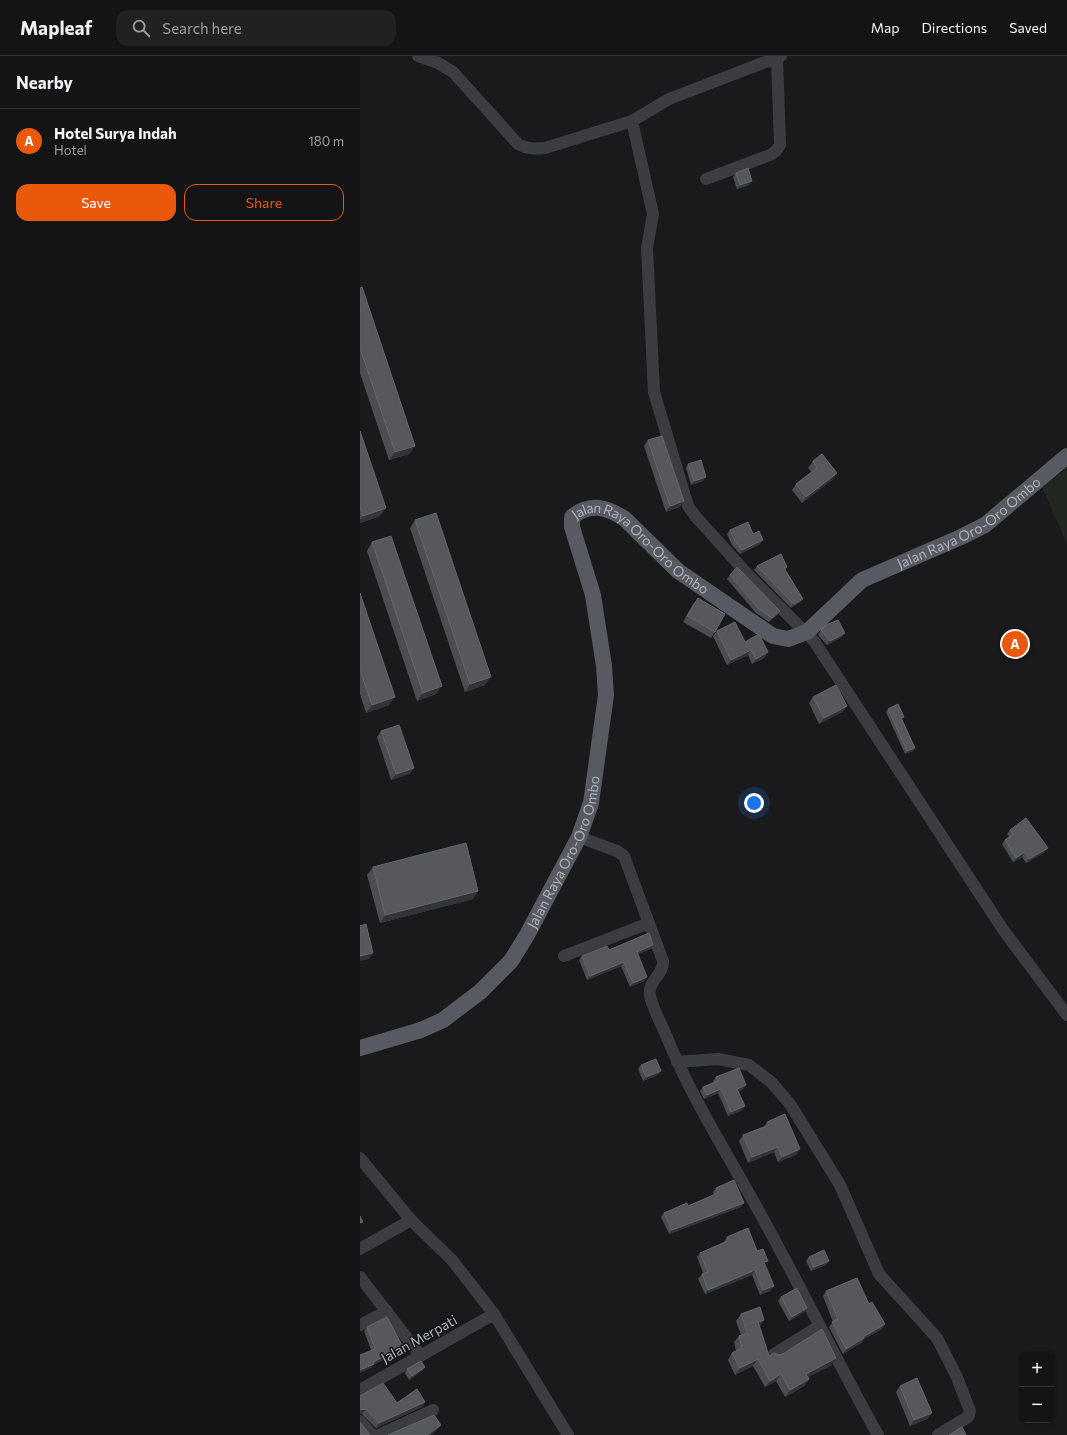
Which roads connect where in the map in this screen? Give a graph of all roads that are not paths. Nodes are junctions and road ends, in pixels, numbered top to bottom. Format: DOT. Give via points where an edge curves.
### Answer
graph roads {
  1 [pos="418,56"];
  2 [pos="779,57"];
  3 [pos="632,121"];
  4 [pos="706,178"];
  5 [pos="1067,456"];
  6 [pos="807,632"];
  7 [pos="579,837"];
  8 [pos="650,923"];
  9 [pos="564,956"];
  10 [pos="1067,1015"];
  11 [pos="360,1048"];
  12 [pos="677,1062"];
  13 [pos="362,1164"];
  14 [pos="411,1220"];
  15 [pos="360,1249"];
  16 [pos="360,1277"];
  17 [pos="387,1310"];
  18 [pos="494,1314"];
  19 [pos="360,1325"];
  20 [pos="819,1326"];
  21 [pos="774,1354"];
  22 [pos="420,1355"];
  23 [pos="360,1390"];
  24 [pos="433,1410"];
  25 [pos="360,1421"];
  26 [pos="372,1435"];
  27 [pos="379,1435"];
  28 [pos="568,1435"];
  29 [pos="878,1435"];
  30 [pos="938,1435"];
  1 -- 3 [label="street" via="453,72 518,144 525,148 545,148"];
  2 -- 3 [label="street" via="669,99"];
  2 -- 4 [label="street" via="780,145 770,155"];
  3 -- 6 [label="street" via="653,214 646,248 654,392 688,506 751,578"];
  5 -- 6 [label="main road, Jalan Raya Oro-Oro Ombo" via="984,524 961,537 862,580"];
  6 -- 7 [label="main road, Jalan Raya Oro-Oro Ombo" via="788,639 773,636 678,572 625,519 609,509 591,508 572,517 572,527 593,595 606,695 591,803"];
  6 -- 10 [label="street" via="1004,931"];
  7 -- 8 [label="street" via="624,856"];
  7 -- 11 [label="main road, Jalan Raya Oro-Oro Ombo" via="511,961 480,992 443,1020 421,1030"];
  8 -- 9 [label="street"];
  8 -- 12 [label="street" via="664,967 651,984 651,997"];
  12 -- 20 [label="street"];
  12 -- 30 [label="street" via="718,1059 749,1065 771,1082 790,1104 840,1185 879,1274 937,1338 968,1402 968,1417"];
  13 -- 14 [label="street"];
  14 -- 15 [label="street"];
  14 -- 18 [label="street" via="452,1260"];
  16 -- 17 [label="street"];
  17 -- 19 [label="street"];
  17 -- 22 [label="street"];
  18 -- 22 [label="street, Jalan Merpati"];
  18 -- 28 [label="street"];
  20 -- 21 [label="street"];
  20 -- 29 [label="street"];
  22 -- 23 [label="street, Jalan Merpati"];
  24 -- 27 [label="street"];
  25 -- 26 [label="street"];
}
